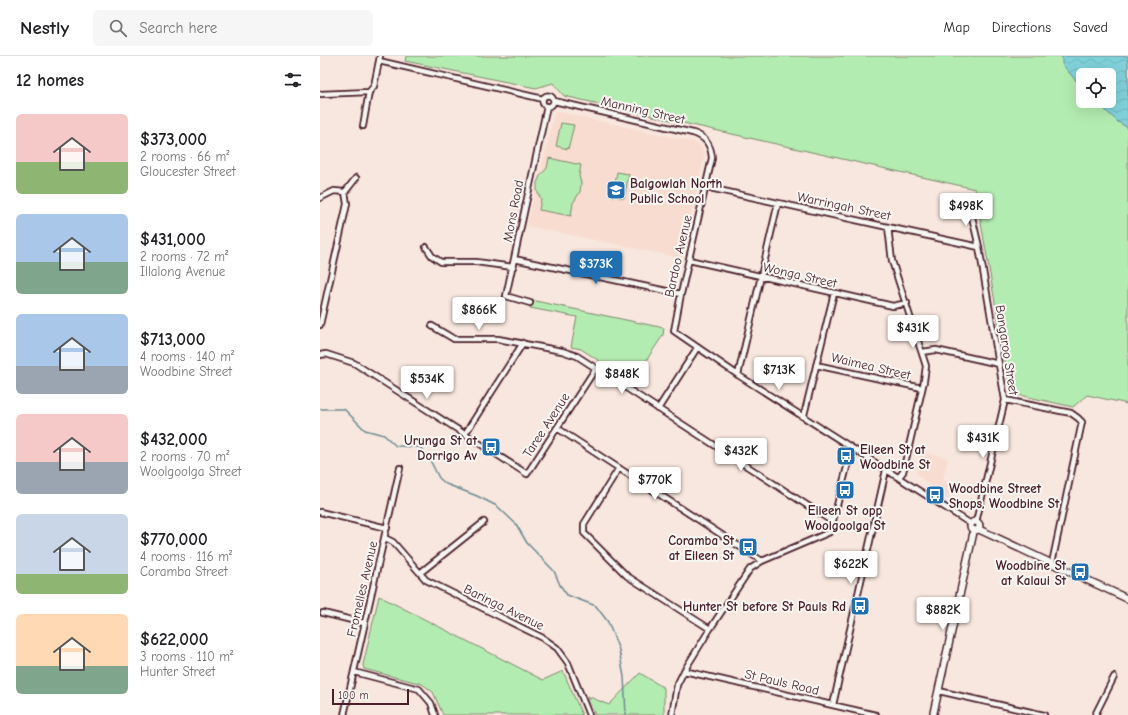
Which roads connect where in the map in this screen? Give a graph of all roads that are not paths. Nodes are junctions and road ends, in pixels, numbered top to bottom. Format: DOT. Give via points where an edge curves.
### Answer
graph roads {
  1 [pos="380,58"];
  2 [pos="369,92"];
  3 [pos="320,94"];
  4 [pos="543,99"];
  5 [pos="554,102"];
  6 [pos="547,106"];
  7 [pos="363,126"];
  8 [pos="712,158"];
  9 [pos="356,178"];
  10 [pos="706,187"];
  11 [pos="345,192"];
  12 [pos="320,198"];
  13 [pos="778,203"];
  14 [pos="969,204"];
  15 [pos="888,227"];
  16 [pos="426,247"];
  17 [pos="979,247"];
  18 [pos="514,259"];
  19 [pos="689,260"];
  20 [pos="513,267"];
  21 [pos="761,277"];
  22 [pos="681,294"];
  23 [pos="834,294"];
  24 [pos="906,303"];
  25 [pos="530,304"];
  26 [pos="320,325"];
  27 [pos="432,326"];
  28 [pos="523,343"];
  29 [pos="697,348"];
  30 [pos="922,352"];
  31 [pos="320,355"];
  32 [pos="999,364"];
  33 [pos="816,365"];
  34 [pos="596,368"];
  35 [pos="738,375"];
  36 [pos="922,388"];
  37 [pos="1005,400"];
  38 [pos="658,409"];
  39 [pos="804,415"];
  40 [pos="557,428"];
  41 [pos="465,434"];
  42 [pos="852,448"];
  43 [pos="400,468"];
  44 [pos="619,468"];
  45 [pos="886,470"];
  46 [pos="899,477"];
  47 [pos="320,512"];
  48 [pos="484,522"];
  49 [pos="833,522"];
  50 [pos="974,523"];
  51 [pos="387,528"];
  52 [pos="976,530"];
  53 [pos="385,538"];
  54 [pos="762,561"];
  55 [pos="1052,563"];
  56 [pos="420,573"];
  57 [pos="1128,596"];
  58 [pos="324,613"];
  59 [pos="364,623"];
  60 [pos="710,630"];
  61 [pos="684,671"];
  62 [pos="354,672"];
  63 [pos="1114,677"];
  64 [pos="939,692"];
  65 [pos="833,705"];
  66 [pos="344,715"];
  67 [pos="435,715"];
  68 [pos="589,715"];
  69 [pos="672,715"];
  70 [pos="876,715"];
  71 [pos="933,715"];
  72 [pos="1044,715"];
  73 [pos="1095,715"];
  1 -- 2 [label="street" via="374,86"];
  1 -- 4 [label="street"];
  2 -- 3 [label="street"];
  2 -- 7 [label="street"];
  4 -- 5 [label="street" via="550,95"];
  4 -- 6 [label="street"];
  5 -- 6 [label="street"];
  5 -- 8 [label="street, Manning Street" via="700,136 711,148"];
  6 -- 18 [label="street, Mons Road"];
  8 -- 10 [label="street, Bardoo Avenue"];
  9 -- 11 [label="street"];
  10 -- 13 [label="street, Warringah Street"];
  10 -- 19 [label="street, Bardoo Avenue"];
  11 -- 12 [label="street" via="334,190"];
  11 -- 26 [label="street" via="347,204"];
  13 -- 15 [label="street, Warringah Street"];
  13 -- 21 [label="street"];
  14 -- 17 [label="street, Bangaroo Street"];
  15 -- 17 [label="street, Warringah Street"];
  15 -- 24 [label="street" via="892,261"];
  16 -- 20 [label="street" via="432,256 441,262 476,262"];
  17 -- 32 [label="street, Bangaroo Street"];
  18 -- 20 [label="street, Mons Road"];
  18 -- 22 [label="street"];
  19 -- 21 [label="street, Wonga Street"];
  19 -- 22 [label="street, Bardoo Avenue"];
  20 -- 25 [label="street, Mons Road" via="506,296"];
  21 -- 23 [label="street, Wonga Street"];
  21 -- 35 [label="street"];
  22 -- 29 [label="street, Bardoo Avenue" via="674,331"];
  23 -- 24 [label="street, Wonga Street" via="893,306"];
  23 -- 33 [label="street"];
  24 -- 30 [label="street"];
  27 -- 28 [label="street" via="454,339 498,339"];
  28 -- 34 [label="street" via="577,356"];
  28 -- 41 [label="street"];
  29 -- 35 [label="street"];
  29 -- 38 [label="street"];
  30 -- 32 [label="street" via="936,350"];
  30 -- 36 [label="street" via="926,366"];
  31 -- 41 [label="street" via="326,354 354,363"];
  32 -- 37 [label="street, Bangaroo Street"];
  33 -- 36 [label="street, Waimea Street"];
  33 -- 39 [label="street"];
  34 -- 38 [label="street"];
  34 -- 40 [label="street, Taree Avenue"];
  35 -- 39 [label="street"];
  36 -- 46 [label="street" via="903,472"];
  37 -- 50 [label="street, Bangaroo Street"];
  37 -- 55 [label="street" via="1071,413 1082,422"];
  38 -- 49 [label="street"];
  39 -- 42 [label="street"];
  40 -- 41 [label="street, Taree Avenue" via="526,474"];
  40 -- 44 [label="street"];
  42 -- 45 [label="street"];
  42 -- 49 [label="street"];
  43 -- 51 [label="street, Fromelles Avenue"];
  44 -- 54 [label="street"];
  44 -- 60 [label="street" via="584,524 583,529 587,537 627,576"];
  45 -- 46 [label="street"];
  45 -- 65 [label="street"];
  46 -- 50 [label="street"];
  47 -- 51 [label="street"];
  48 -- 56 [label="street"];
  49 -- 54 [label="street" via="832,529 827,534"];
  50 -- 52 [label="street" via="979,524"];
  51 -- 53 [label="street, Fromelles Avenue"];
  52 -- 55 [label="street"];
  52 -- 64 [label="street"];
  53 -- 56 [label="street, Baringa Avenue" via="393,542"];
  53 -- 59 [label="street, Fromelles Avenue"];
  54 -- 60 [label="street" via="750,569"];
  55 -- 57 [label="street"];
  56 -- 68 [label="street, Baringa Avenue" via="426,580 543,638 557,648 568,663"];
  58 -- 59 [label="street"];
  59 -- 62 [label="street, Fromelles Avenue"];
  60 -- 61 [label="street"];
  61 -- 65 [label="street, St Pauls Road"];
  61 -- 69 [label="street" via="677,685"];
  62 -- 66 [label="street, Fromelles Avenue"];
  62 -- 67 [label="street" via="419,689 431,703"];
  63 -- 73 [label="street"];
  64 -- 71 [label="street"];
  64 -- 72 [label="street"];
  65 -- 70 [label="street, St Pauls Road"];
}
